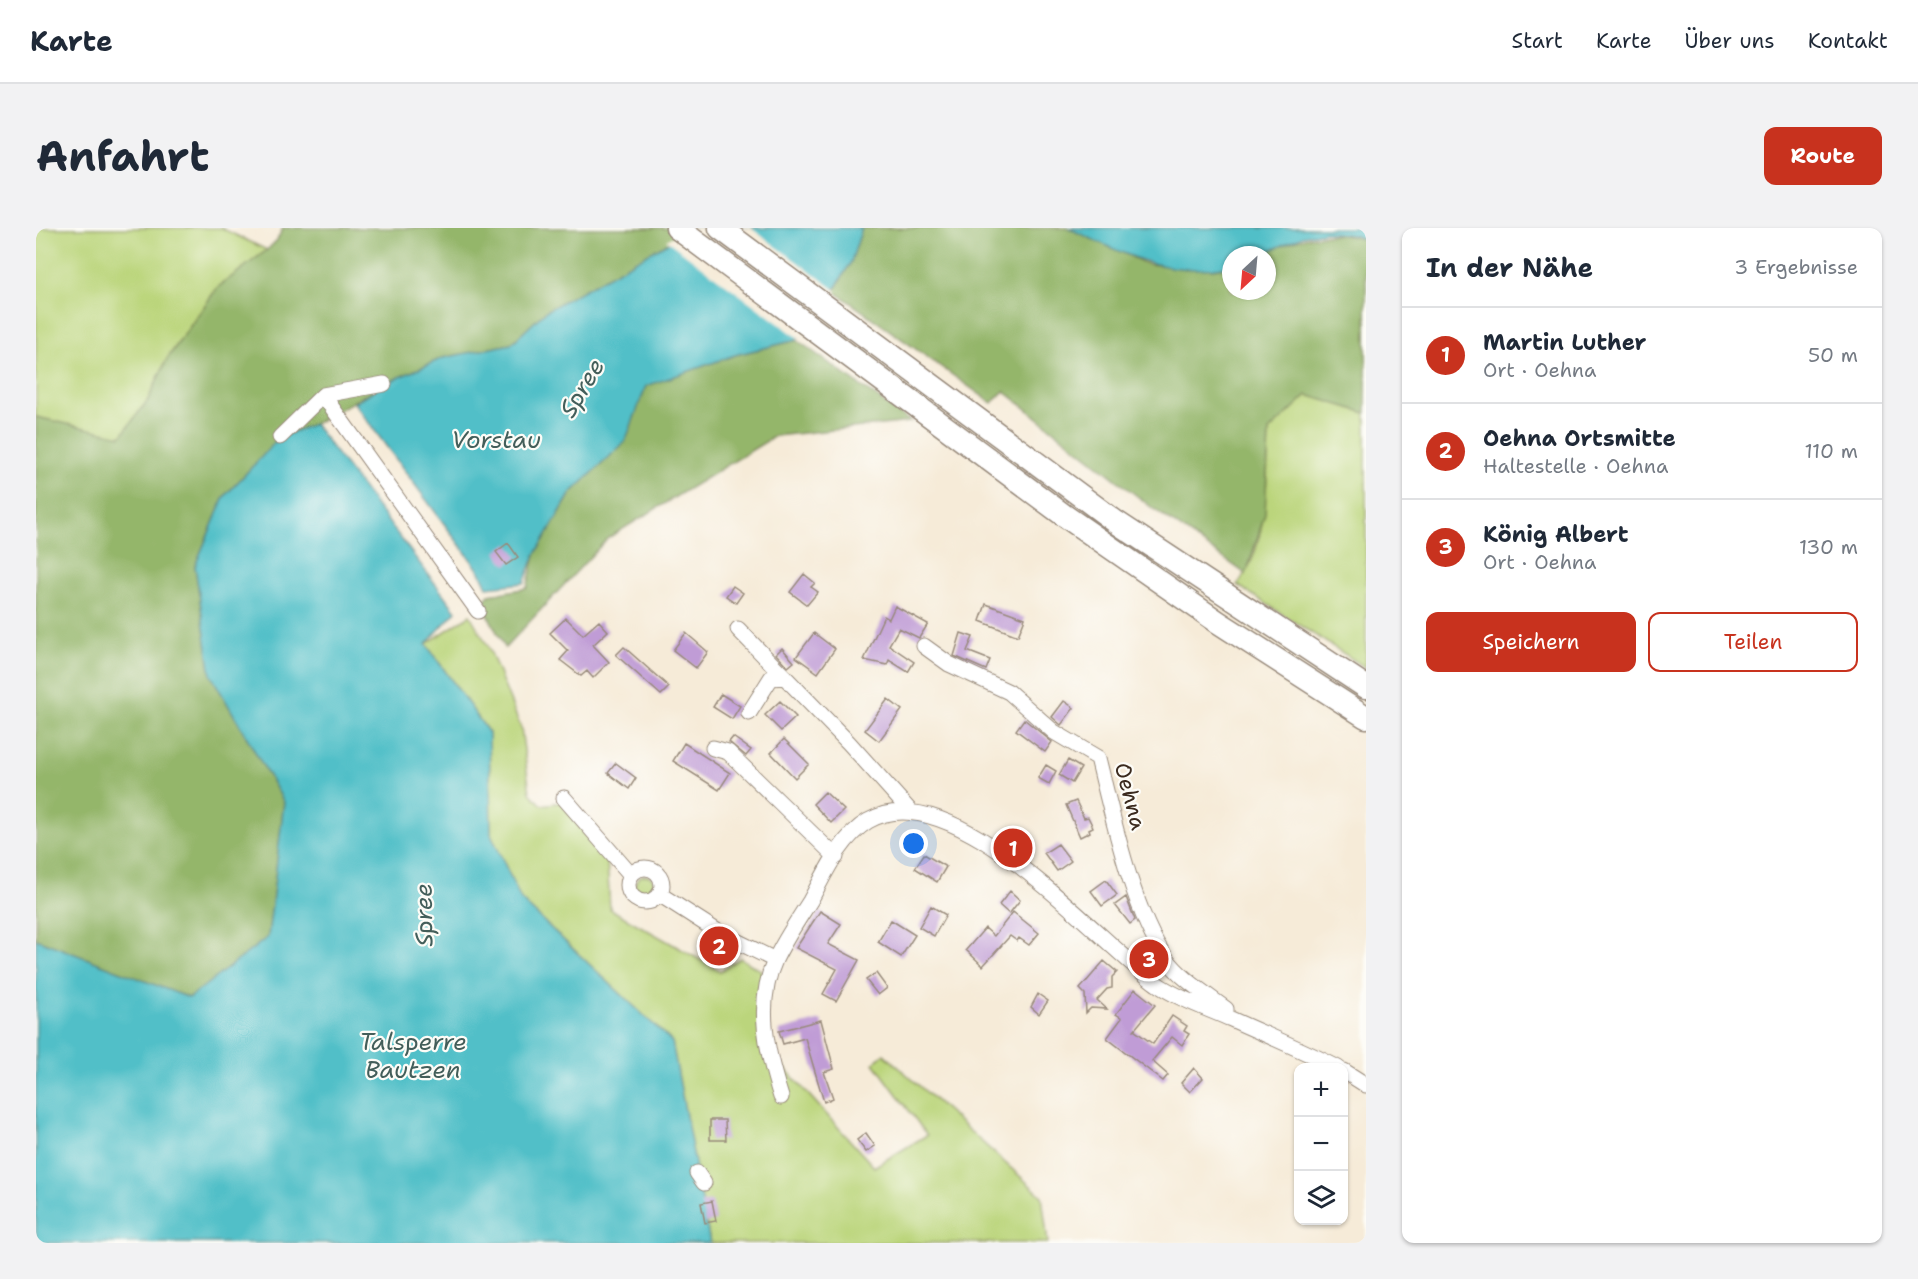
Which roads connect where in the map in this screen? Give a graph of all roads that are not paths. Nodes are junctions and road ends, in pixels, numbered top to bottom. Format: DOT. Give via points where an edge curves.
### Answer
graph roads {
  1 [pos="677,228"];
  2 [pos="720,228"];
  3 [pos="384,384"];
  4 [pos="323,395"];
  5 [pos="280,437"];
  6 [pos="478,611"];
  7 [pos="738,629"];
  8 [pos="924,646"];
  9 [pos="785,676"];
  10 [pos="1366,687"];
  11 [pos="749,713"];
  12 [pos="1366,717"];
  13 [pos="713,748"];
  14 [pos="564,798"];
  15 [pos="910,811"];
  16 [pos="836,857"];
  17 [pos="631,875"];
  18 [pos="659,894"];
  19 [pos="775,960"];
  20 [pos="1227,1017"];
  21 [pos="1327,1063"];
  22 [pos="1348,1074"];
  23 [pos="1366,1085"];
  24 [pos="781,1097"];
  1 -- 12 [label="highway" via="1143,572"];
  2 -- 10 [label="highway" via="1116,522"];
  3 -- 4 [label="street"];
  4 -- 5 [label="street"];
  4 -- 6 [label="street"];
  7 -- 9 [label="street"];
  8 -- 20 [label="street, Oehna" via="949,664 1009,692 1054,732 1098,758 1112,816 1148,926 1167,959 1226,1009"];
  9 -- 11 [label="street" via="771,678"];
  9 -- 15 [label="street"];
  13 -- 16 [label="street" via="728,752 744,765"];
  14 -- 17 [label="street"];
  15 -- 16 [label="street, Oehna" via="867,821 843,844"];
  15 -- 20 [label="street, Oehna" via="945,819 976,836 1087,920 1160,986"];
  16 -- 19 [label="street, Oehna"];
  17 -- 18 [label="street" via="646,868 657,873 662,883"];
  17 -- 18 [label="street" via="628,885 635,899 651,901"];
  18 -- 19 [label="street" via="720,933"];
  19 -- 24 [label="street, Oehna" via="764,1022"];
  20 -- 21 [label="street, Oehna"];
  22 -- 23 [label="street"];
}
